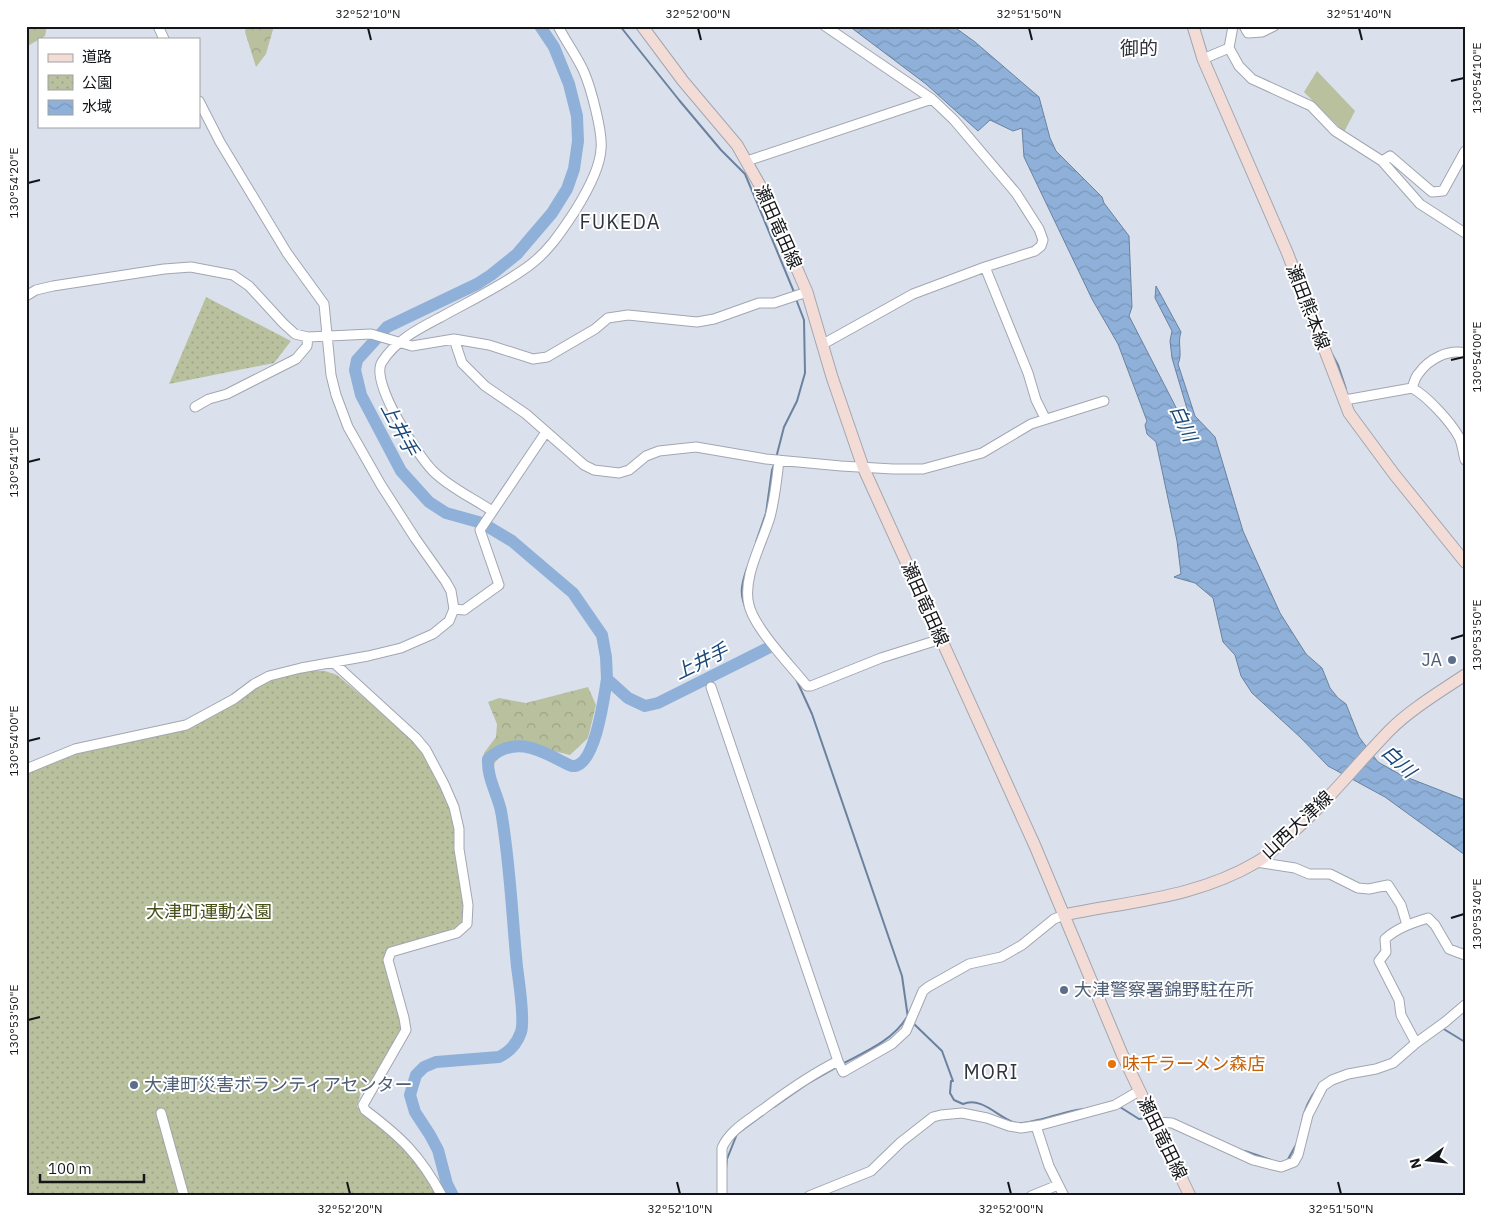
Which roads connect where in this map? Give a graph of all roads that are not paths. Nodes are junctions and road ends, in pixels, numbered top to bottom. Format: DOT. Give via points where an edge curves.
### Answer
graph roads {
  1 [pos="158,26"];
  2 [pos="558,26"];
  3 [pos="642,26"];
  4 [pos="824,26"];
  5 [pos="1193,26"];
  6 [pos="1233,26"];
  7 [pos="1244,26"];
  8 [pos="1274,26"];
  9 [pos="164,38"];
  10 [pos="1229,48"];
  11 [pos="1203,59"];
  12 [pos="932,99"];
  13 [pos="200,103"];
  14 [pos="1465,151"];
  15 [pos="747,161"];
  16 [pos="1382,161"];
  17 [pos="1465,233"];
  18 [pos="985,268"];
  19 [pos="807,292"];
  20 [pos="26,296"];
  21 [pos="328,336"];
  22 [pos="308,337"];
  23 [pos="454,339"];
  24 [pos="398,343"];
  25 [pos="823,347"];
  26 [pos="1465,353"];
  27 [pos="1412,388"];
  28 [pos="1345,400"];
  29 [pos="1104,401"];
  30 [pos="195,407"];
  31 [pos="1045,418"];
  32 [pos="546,432"];
  33 [pos="776,460"];
  34 [pos="1465,460"];
  35 [pos="863,467"];
  36 [pos="492,511"];
  37 [pos="1465,562"];
  38 [pos="454,609"];
  39 [pos="942,639"];
  40 [pos="334,663"];
  41 [pos="1465,675"];
  42 [pos="712,687"];
  43 [pos="26,769"];
  44 [pos="1256,862"];
  45 [pos="1064,915"];
  46 [pos="1407,925"];
  47 [pos="1465,954"];
  48 [pos="1465,1005"];
  49 [pos="1416,1042"];
  50 [pos="838,1062"];
  51 [pos="1139,1091"];
  52 [pos="161,1113"];
  53 [pos="1156,1122"];
  54 [pos="1036,1126"];
  55 [pos="1058,1185"];
  56 [pos="184,1196"];
  57 [pos="442,1196"];
  58 [pos="722,1196"];
  59 [pos="809,1196"];
  60 [pos="1031,1196"];
  61 [pos="1064,1196"];
  62 [pos="1190,1196"];
  1 -- 9 [label="street"];
  2 -- 24 [label="street" via="585,73 600,132 600,157 583,198 555,242 524,270"];
  3 -- 15 [label="main road, 瀬田竜田線"];
  4 -- 12 [label="street"];
  5 -- 11 [label="main road, 瀬田熊本線"];
  6 -- 10 [label="street"];
  7 -- 8 [label="street" via="1248,33 1262,32"];
  10 -- 11 [label="street"];
  10 -- 16 [label="street" via="1239,66 1252,79 1311,106 1335,131"];
  11 -- 28 [label="main road, 瀬田熊本線" via="1287,252"];
  12 -- 15 [label="street"];
  12 -- 18 [label="street" via="1016,193 1043,240 1035,251"];
  13 -- 21 [label="street" via="287,253 324,304"];
  14 -- 16 [label="street" via="1442,192 1432,192 1390,156"];
  15 -- 19 [label="main road, 瀬田竜田線"];
  16 -- 17 [label="street" via="1420,204"];
  18 -- 25 [label="street" via="913,294"];
  18 -- 31 [label="street"];
  19 -- 23 [label="street" via="774,303 759,303 714,320 697,322 628,315 608,318 547,357 533,359"];
  19 -- 25 [label="main road, 瀬田竜田線"];
  20 -- 22 [label="street" via="53,286 164,269 191,268 233,276 249,286 295,334"];
  21 -- 22 [label="street"];
  21 -- 24 [label="street" via="372,334"];
  21 -- 38 [label="street" via="331,375 348,427 381,485 446,582"];
  22 -- 30 [label="street" via="307,346 296,359"];
  23 -- 24 [label="street" via="412,346"];
  23 -- 32 [label="street" via="462,363 485,386"];
  24 -- 36 [label="street" via="380,363 379,374 387,399 409,439 432,470"];
  25 -- 35 [label="main road, 瀬田竜田線"];
  26 -- 27 [label="street" via="1454,351 1438,358 1418,374"];
  27 -- 28 [label="street"];
  27 -- 34 [label="street" via="1449,422 1459,438"];
  28 -- 37 [label="main road, 瀬田熊本線" via="1356,424"];
  29 -- 31 [label="street"];
  31 -- 35 [label="street" via="1017,430 982,454 949,463 922,469"];
  32 -- 33 [label="street" via="594,470 619,473 660,451 696,447"];
  32 -- 36 [label="street"];
  33 -- 35 [label="street"];
  33 -- 39 [label="street" via="775,497 746,587 749,606 758,626 807,686"];
  35 -- 39 [label="main road, 瀬田竜田線"];
  36 -- 38 [label="street" via="480,530 499,585 464,610"];
  38 -- 40 [label="street" via="449,621 433,634 401,648"];
  39 -- 45 [label="main road, 瀬田竜田線"];
  40 -- 43 [label="street" via="269,676 186,725 75,749"];
  40 -- 57 [label="street" via="426,750 456,814 468,905 467,924 457,932 391,952 388,960 406,1030 363,1105 405,1142 423,1163"];
  41 -- 44 [label="main road, 山西大津線" via="1390,730 1309,818"];
  42 -- 50 [label="street"];
  44 -- 45 [label="main road, 山西大津線" via="1185,892"];
  44 -- 46 [label="street" via="1294,868 1309,874 1330,874 1358,888 1388,884 1401,904"];
  45 -- 50 [label="street" via="1000,957 969,964 928,987 923,991 906,1031 892,1044 843,1072"];
  45 -- 51 [label="main road, 瀬田竜田線"];
  46 -- 47 [label="street" via="1428,918 1449,949"];
  46 -- 49 [label="street" via="1385,939 1386,952 1379,961"];
  48 -- 49 [label="street"];
  49 -- 53 [label="street" via="1385,1067 1348,1074 1323,1086 1308,1114 1298,1155 1294,1162 1281,1167 1253,1160 1172,1123"];
  50 -- 58 [label="street" via="771,1102 725,1141 722,1148"];
  51 -- 53 [label="main road, 瀬田竜田線"];
  51 -- 54 [label="street" via="1115,1104"];
  52 -- 56 [label="street"];
  53 -- 62 [label="main road, 瀬田竜田線"];
  54 -- 55 [label="street"];
  54 -- 59 [label="street" via="1021,1128 962,1113 941,1114 901,1142 871,1171"];
  55 -- 60 [label="street"];
  55 -- 61 [label="street"];
}
